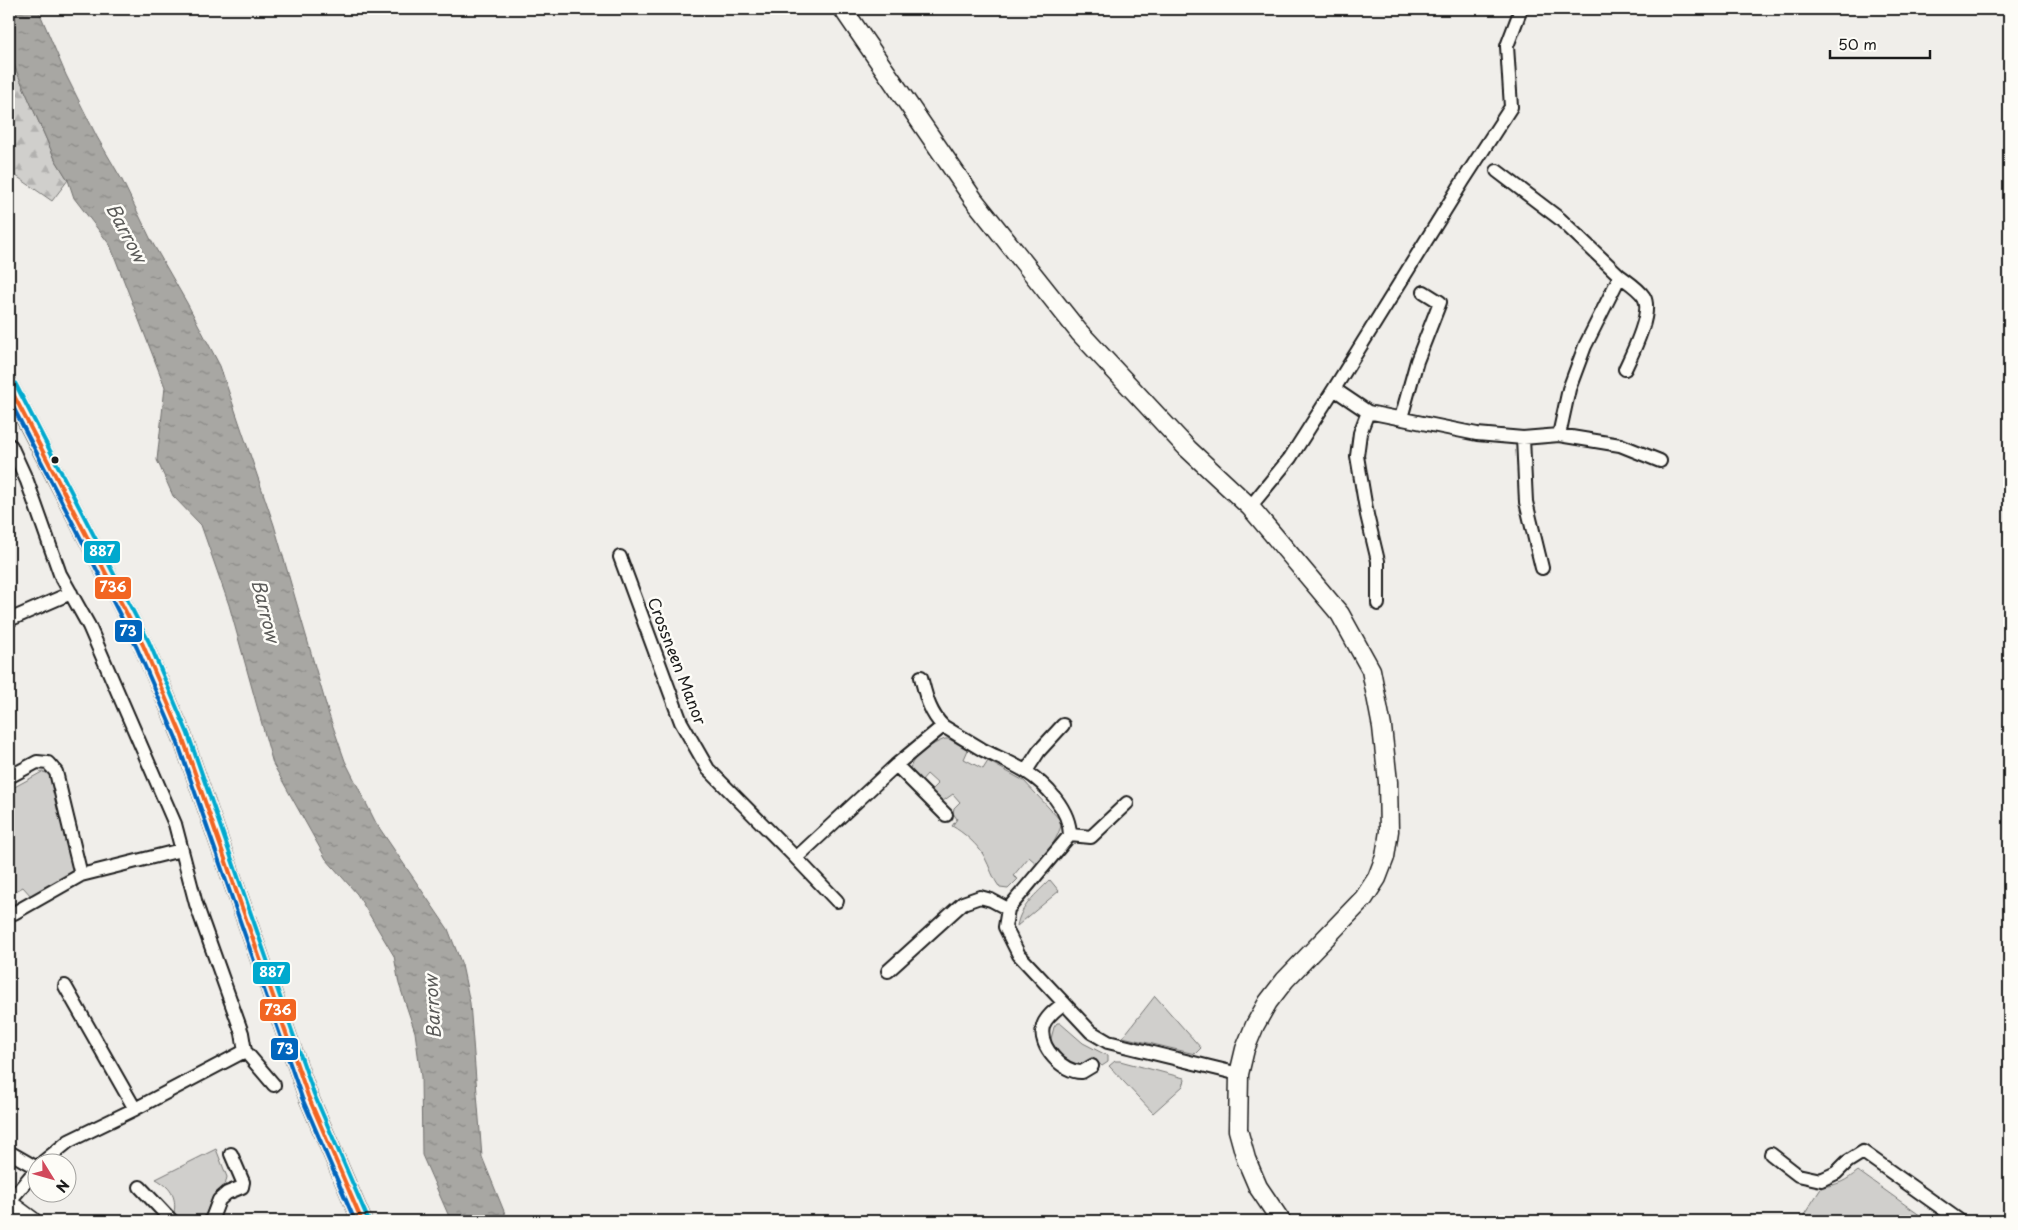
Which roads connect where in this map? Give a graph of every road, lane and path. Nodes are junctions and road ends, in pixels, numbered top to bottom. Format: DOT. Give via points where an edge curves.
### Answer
graph roads {
  1 [pos="843,9"];
  2 [pos="1521,9"];
  3 [pos="1497,171"];
  4 [pos="1620,276"];
  5 [pos="1424,292"];
  6 [pos="1625,369"];
  7 [pos="9,386"];
  8 [pos="1334,390"];
  9 [pos="1368,412"];
  10 [pos="1401,418"];
  11 [pos="1558,435"];
  12 [pos="1523,438"];
  13 [pos="10,445"];
  14 [pos="1660,461"];
  15 [pos="1250,507"];
  16 [pos="620,557"];
  17 [pos="1542,568"];
  18 [pos="71,593"];
  19 [pos="1378,604"];
  20 [pos="9,620"];
  21 [pos="921,678"];
  22 [pos="1064,725"];
  23 [pos="943,726"];
  24 [pos="896,765"];
  25 [pos="1026,771"];
  26 [pos="9,777"];
  27 [pos="1127,803"];
  28 [pos="946,815"];
  29 [pos="1070,836"];
  30 [pos="181,850"];
  31 [pos="796,858"];
  32 [pos="81,875"];
  33 [pos="837,901"];
  34 [pos="1008,909"];
  35 [pos="14,912"];
  36 [pos="888,971"];
  37 [pos="65,986"];
  38 [pos="1064,1003"];
  39 [pos="245,1052"];
  40 [pos="1092,1066"];
  41 [pos="1239,1074"];
  42 [pos="274,1085"];
  43 [pos="135,1109"];
  44 [pos="9,1152"];
  45 [pos="56,1152"];
  46 [pos="231,1154"];
  47 [pos="1771,1154"];
  48 [pos="28,1161"];
  49 [pos="28,1180"];
  50 [pos="140,1187"];
  51 [pos="9,1203"];
  52 [pos="32,1221"];
  53 [pos="172,1221"];
  54 [pos="210,1221"];
  55 [pos="362,1221"];
  56 [pos="1281,1221"];
  57 [pos="1960,1221"];
  1 -- 15 [label="street" via="974,200 1079,332 1188,449"];
  2 -- 8 [label="street" via="1507,46 1512,107"];
  3 -- 4 [label="street" via="1560,219"];
  4 -- 6 [label="street" via="1644,298 1646,306 1643,326"];
  4 -- 11 [label="street" via="1585,346 1569,389"];
  5 -- 10 [label="street" via="1440,302 1417,361"];
  7 -- 55 [label="street" via="139,636 170,706 308,1096"];
  8 -- 9 [label="street"];
  8 -- 15 [label="street" via="1290,458"];
  9 -- 10 [label="street"];
  9 -- 19 [label="street" via="1360,433 1357,456 1378,561"];
  10 -- 12 [label="street" via="1477,434"];
  11 -- 12 [label="street"];
  11 -- 14 [label="street" via="1620,445"];
  12 -- 17 [label="street" via="1526,502"];
  13 -- 18 [label="street" via="28,481 60,574"];
  15 -- 41 [label="street" via="1340,614 1371,670 1382,727 1389,831 1385,857 1377,878 1364,898 1268,1002 1255,1024"];
  16 -- 31 [label="street, Crossneen Manor" via="681,722 708,769"];
  18 -- 20 [label="street"];
  18 -- 30 [label="street" via="89,626 175,824"];
  21 -- 23 [label="street" via="934,718"];
  22 -- 25 [label="street" via="1039,751"];
  23 -- 24 [label="street"];
  23 -- 25 [label="street"];
  24 -- 28 [label="street"];
  24 -- 31 [label="street"];
  25 -- 29 [label="street" via="1050,791 1070,825"];
  26 -- 32 [label="street" via="37,762 48,763 56,772"];
  27 -- 29 [label="street" via="1091,837"];
  29 -- 34 [label="street"];
  30 -- 32 [label="street"];
  30 -- 39 [label="street" via="196,904 242,1033"];
  31 -- 33 [label="street, Crossneen Manor"];
  32 -- 35 [label="street"];
  34 -- 36 [label="street" via="980,897 963,903"];
  34 -- 38 [label="street" via="1005,927 1019,954"];
  37 -- 43 [label="street"];
  38 -- 40 [label="street" via="1050,1014 1043,1026 1047,1047 1068,1070 1082,1072"];
  38 -- 41 [label="street" via="1091,1032 1108,1042"];
  39 -- 42 [label="street"];
  39 -- 43 [label="street"];
  41 -- 56 [label="street" via="1238,1130 1246,1159 1258,1187"];
  43 -- 45 [label="street" via="69,1141"];
  44 -- 48 [label="street"];
  46 -- 54 [label="street" via="243,1182 242,1187 219,1200"];
  47 -- 57 [label="street" via="1798,1174 1822,1180 1862,1152"];
  49 -- 51 [label="street"];
  50 -- 53 [label="street"];
  51 -- 52 [label="street"];
}
